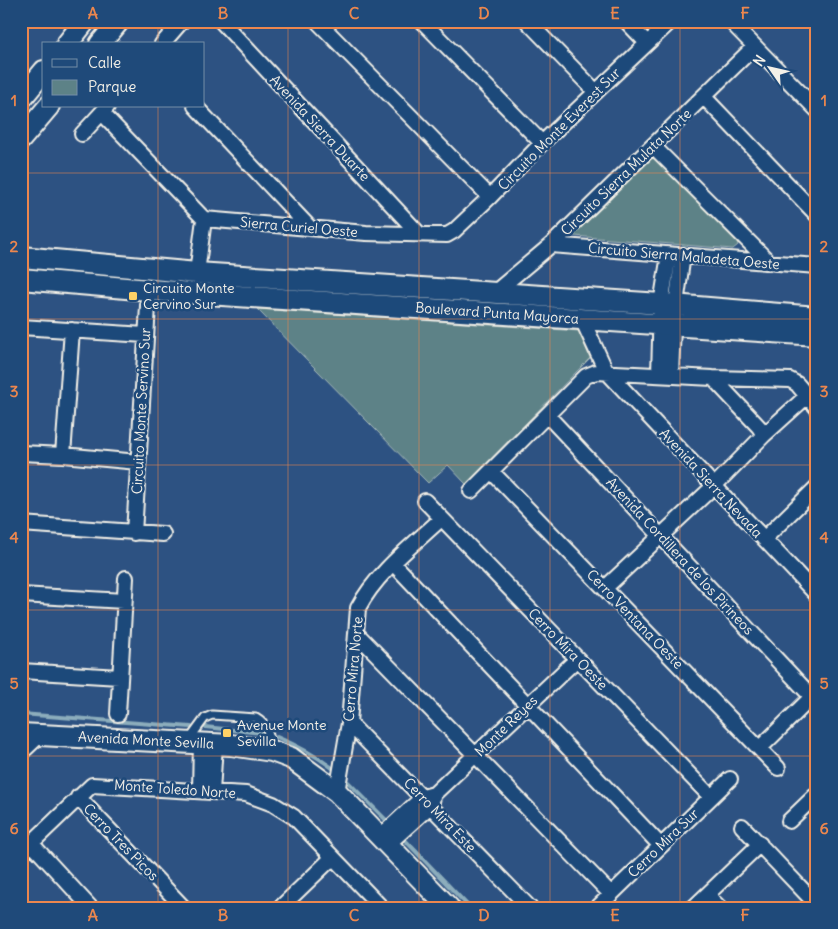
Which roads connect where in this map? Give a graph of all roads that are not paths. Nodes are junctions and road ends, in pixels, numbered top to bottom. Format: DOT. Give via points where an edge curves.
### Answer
graph roads {
  1 [pos="85,21"];
  2 [pos="119,21"];
  3 [pos="182,21"];
  4 [pos="221,21"];
  5 [pos="317,21"];
  6 [pos="422,21"];
  7 [pos="527,21"];
  8 [pos="626,21"];
  9 [pos="671,21"];
  10 [pos="734,25"];
  11 [pos="68,42"];
  12 [pos="102,42"];
  13 [pos="164,42"];
  14 [pos="647,43"];
  15 [pos="754,47"];
  16 [pos="42,73"];
  17 [pos="596,92"];
  18 [pos="704,97"];
  19 [pos="21,98"];
  20 [pos="47,108"];
  21 [pos="197,108"];
  22 [pos="105,110"];
  23 [pos="817,110"];
  24 [pos="82,134"];
  25 [pos="21,139"];
  26 [pos="542,144"];
  27 [pos="654,146"];
  28 [pos="490,197"];
  29 [pos="817,215"];
  30 [pos="204,219"];
  31 [pos="310,228"];
  32 [pos="420,235"];
  33 [pos="447,235"];
  34 [pos="551,245"];
  35 [pos="676,255"];
  36 [pos="21,257"];
  37 [pos="768,262"];
  38 [pos="817,266"];
  39 [pos="187,272"];
  40 [pos="21,279"];
  41 [pos="149,290"];
  42 [pos="177,291"];
  43 [pos="494,293"];
  44 [pos="669,304"];
  45 [pos="817,317"];
  46 [pos="582,319"];
  47 [pos="667,325"];
  48 [pos="21,327"];
  49 [pos="72,330"];
  50 [pos="145,335"];
  51 [pos="817,336"];
  52 [pos="606,371"];
  53 [pos="665,375"];
  54 [pos="713,378"];
  55 [pos="806,397"];
  56 [pos="817,408"];
  57 [pos="547,415"];
  58 [pos="764,435"];
  59 [pos="21,453"];
  60 [pos="63,455"];
  61 [pos="138,462"];
  62 [pos="491,471"];
  63 [pos="714,486"];
  64 [pos="817,487"];
  65 [pos="471,491"];
  66 [pos="425,501"];
  67 [pos="442,519"];
  68 [pos="21,524"];
  69 [pos="134,533"];
  70 [pos="162,534"];
  71 [pos="661,536"];
  72 [pos="764,539"];
  73 [pos="393,563"];
  74 [pos="126,578"];
  75 [pos="605,588"];
  76 [pos="816,593"];
  77 [pos="21,595"];
  78 [pos="124,601"];
  79 [pos="357,634"];
  80 [pos="577,659"];
  81 [pos="21,671"];
  82 [pos="120,677"];
  83 [pos="815,695"];
  84 [pos="528,705"];
  85 [pos="118,714"];
  86 [pos="349,723"];
  87 [pos="30,735"];
  88 [pos="201,743"];
  89 [pos="760,748"];
  90 [pos="272,751"];
  91 [pos="21,752"];
  92 [pos="476,754"];
  93 [pos="778,768"];
  94 [pos="730,779"];
  95 [pos="206,791"];
  96 [pos="337,792"];
  97 [pos="711,796"];
  98 [pos="78,797"];
  99 [pos="429,799"];
  100 [pos="814,802"];
  101 [pos="789,821"];
  102 [pos="742,826"];
  103 [pos="385,840"];
  104 [pos="760,844"];
  105 [pos="661,846"];
  106 [pos="26,848"];
  107 [pos="332,858"];
  108 [pos="611,894"];
  109 [pos="707,895"];
  110 [pos="817,905"];
  111 [pos="91,908"];
  112 [pos="184,908"];
  113 [pos="280,908"];
  114 [pos="382,908"];
  115 [pos="449,908"];
  116 [pos="530,908"];
  117 [pos="597,908"];
  118 [pos="693,908"];
  119 [pos="720,908"];
  1 -- 11 [label="street"];
  2 -- 12 [label="street"];
  3 -- 13 [label="street"];
  4 -- 32 [label="street, Avenida Sierra Duarte"];
  5 -- 28 [label="street"];
  6 -- 26 [label="street"];
  7 -- 17 [label="street"];
  8 -- 14 [label="street"];
  9 -- 14 [label="street, Circuito Monte Everest Sur"];
  10 -- 15 [label="street"];
  14 -- 17 [label="street, Circuito Monte Everest Sur"];
  15 -- 18 [label="street, Circuito Sierra Mulata Norte"];
  15 -- 23 [label="street"];
  16 -- 19 [label="street"];
  17 -- 26 [label="street, Circuito Monte Everest Sur"];
  18 -- 27 [label="street, Circuito Sierra Mulata Norte"];
  18 -- 29 [label="street"];
  20 -- 25 [label="street"];
  21 -- 31 [label="street"];
  22 -- 24 [label="street"];
  22 -- 30 [label="street"];
  26 -- 28 [label="street, Circuito Monte Everest Sur"];
  27 -- 34 [label="street, Circuito Sierra Mulata Norte"];
  27 -- 37 [label="street"];
  28 -- 33 [label="street, Circuito Monte Everest Sur"];
  30 -- 31 [label="street, Sierra Curiel Oeste"];
  30 -- 39 [label="street"];
  31 -- 32 [label="street, Sierra Curiel Oeste"];
  32 -- 33 [label="street, Sierra Curiel Oeste"];
  34 -- 35 [label="street, Circuito Sierra Maladeta Oeste"];
  34 -- 43 [label="street, Circuito Sierra Mulata Norte"];
  35 -- 37 [label="street, Circuito Sierra Maladeta Oeste"];
  35 -- 44 [label="street"];
  36 -- 39 [label="street, Boulevard Punta Mayorca"];
  37 -- 38 [label="street, Circuito Sierra Maladeta Oeste"];
  39 -- 42 [label="street"];
  39 -- 43 [label="street, Boulevard Punta Mayorca"];
  40 -- 41 [label="street, Boulevard Punta Mayorca"];
  41 -- 42 [label="street, Boulevard Punta Mayorca"];
  41 -- 50 [label="street, Circuito Monte Servino Sur"];
  42 -- 46 [label="street, Boulevard Punta Mayorca"];
  43 -- 44 [label="street, Boulevard Punta Mayorca"];
  44 -- 45 [label="street, Boulevard Punta Mayorca"];
  44 -- 47 [label="street"];
  46 -- 47 [label="street, Boulevard Punta Mayorca"];
  46 -- 52 [label="street, Avenida Sierra Nevada"];
  47 -- 51 [label="street, Boulevard Punta Mayorca"];
  47 -- 53 [label="street"];
  48 -- 49 [label="street"];
  49 -- 50 [label="street"];
  49 -- 60 [label="street"];
  50 -- 61 [label="street, Circuito Monte Servino Sur"];
  52 -- 53 [label="street"];
  52 -- 57 [label="street" via="586,376"];
  52 -- 63 [label="street, Avenida Sierra Nevada"];
  53 -- 54 [label="street"];
  54 -- 55 [label="street" via="790,380"];
  54 -- 58 [label="street"];
  55 -- 56 [label="street"];
  55 -- 58 [label="street"];
  57 -- 62 [label="street"];
  57 -- 71 [label="street, Avenida Cordillera de los Pirineos"];
  58 -- 63 [label="street"];
  59 -- 60 [label="street"];
  60 -- 61 [label="street"];
  61 -- 69 [label="street, Circuito Monte Servino Sur"];
  62 -- 65 [label="street"];
  62 -- 75 [label="street, Cerro Ventana Oeste"];
  63 -- 71 [label="street"];
  63 -- 72 [label="street, Avenida Sierra Nevada"];
  64 -- 72 [label="street"];
  66 -- 67 [label="street, Cerro Mira Oeste"];
  67 -- 73 [label="street, Cerro Mira Norte"];
  67 -- 80 [label="street, Cerro Mira Oeste"];
  68 -- 69 [label="street"];
  69 -- 70 [label="street"];
  71 -- 75 [label="street"];
  71 -- 83 [label="street, Avenida Cordillera de los Pirineos"];
  72 -- 76 [label="street, Avenida Sierra Nevada"];
  73 -- 79 [label="street, Cerro Mira Norte" via="362,600 358,608"];
  73 -- 84 [label="street"];
  74 -- 78 [label="street"];
  75 -- 89 [label="street, Cerro Ventana Oeste"];
  77 -- 78 [label="street"];
  78 -- 82 [label="street"];
  79 -- 86 [label="street, Cerro Mira Norte"];
  79 -- 92 [label="street"];
  80 -- 84 [label="street, Monte Reyes"];
  80 -- 97 [label="street, Cerro Mira Oeste"];
  81 -- 82 [label="street"];
  82 -- 85 [label="street"];
  83 -- 89 [label="street"];
  84 -- 92 [label="street, Monte Reyes"];
  84 -- 105 [label="street"];
  86 -- 96 [label="street, Cerro Mira Norte"];
  86 -- 99 [label="street, Cerro Mira Este"];
  87 -- 88 [label="street, Avenida Monte Sevilla"];
  87 -- 91 [label="street"];
  88 -- 90 [label="street, Avenida Monte Sevilla"];
  88 -- 90 [label="lane" via="205,718 212,715 256,718 267,728"];
  88 -- 95 [label="street"];
  89 -- 93 [label="street, Cerro Ventana Oeste"];
  90 -- 96 [label="street, Avenida Monte Sevilla" via="291,758"];
  92 -- 99 [label="street, Monte Reyes"];
  92 -- 108 [label="street"];
  94 -- 97 [label="street, Cerro Mira Sur"];
  95 -- 98 [label="street, Monte Toledo Norte" via="92,785"];
  95 -- 107 [label="street, Monte Toledo Norte" via="246,794 273,804 294,817"];
  96 -- 103 [label="street, Avenida Monte Sevilla"];
  97 -- 105 [label="street, Cerro Mira Sur"];
  98 -- 106 [label="street, Monte Toledo Norte"];
  98 -- 112 [label="street, Cerro Tres Picos"];
  99 -- 103 [label="street, Monte Reyes"];
  99 -- 116 [label="street, Cerro Mira Este"];
  100 -- 101 [label="street"];
  102 -- 104 [label="street"];
  103 -- 115 [label="street, Avenida Monte Sevilla"];
  104 -- 109 [label="street"];
  104 -- 110 [label="street"];
  105 -- 108 [label="street, Cerro Mira Sur"];
  106 -- 111 [label="street"];
  107 -- 113 [label="street"];
  107 -- 114 [label="street, Monte Toledo Norte"];
  108 -- 117 [label="street, Cerro Mira Sur"];
  109 -- 118 [label="street"];
  109 -- 119 [label="street"];
}
